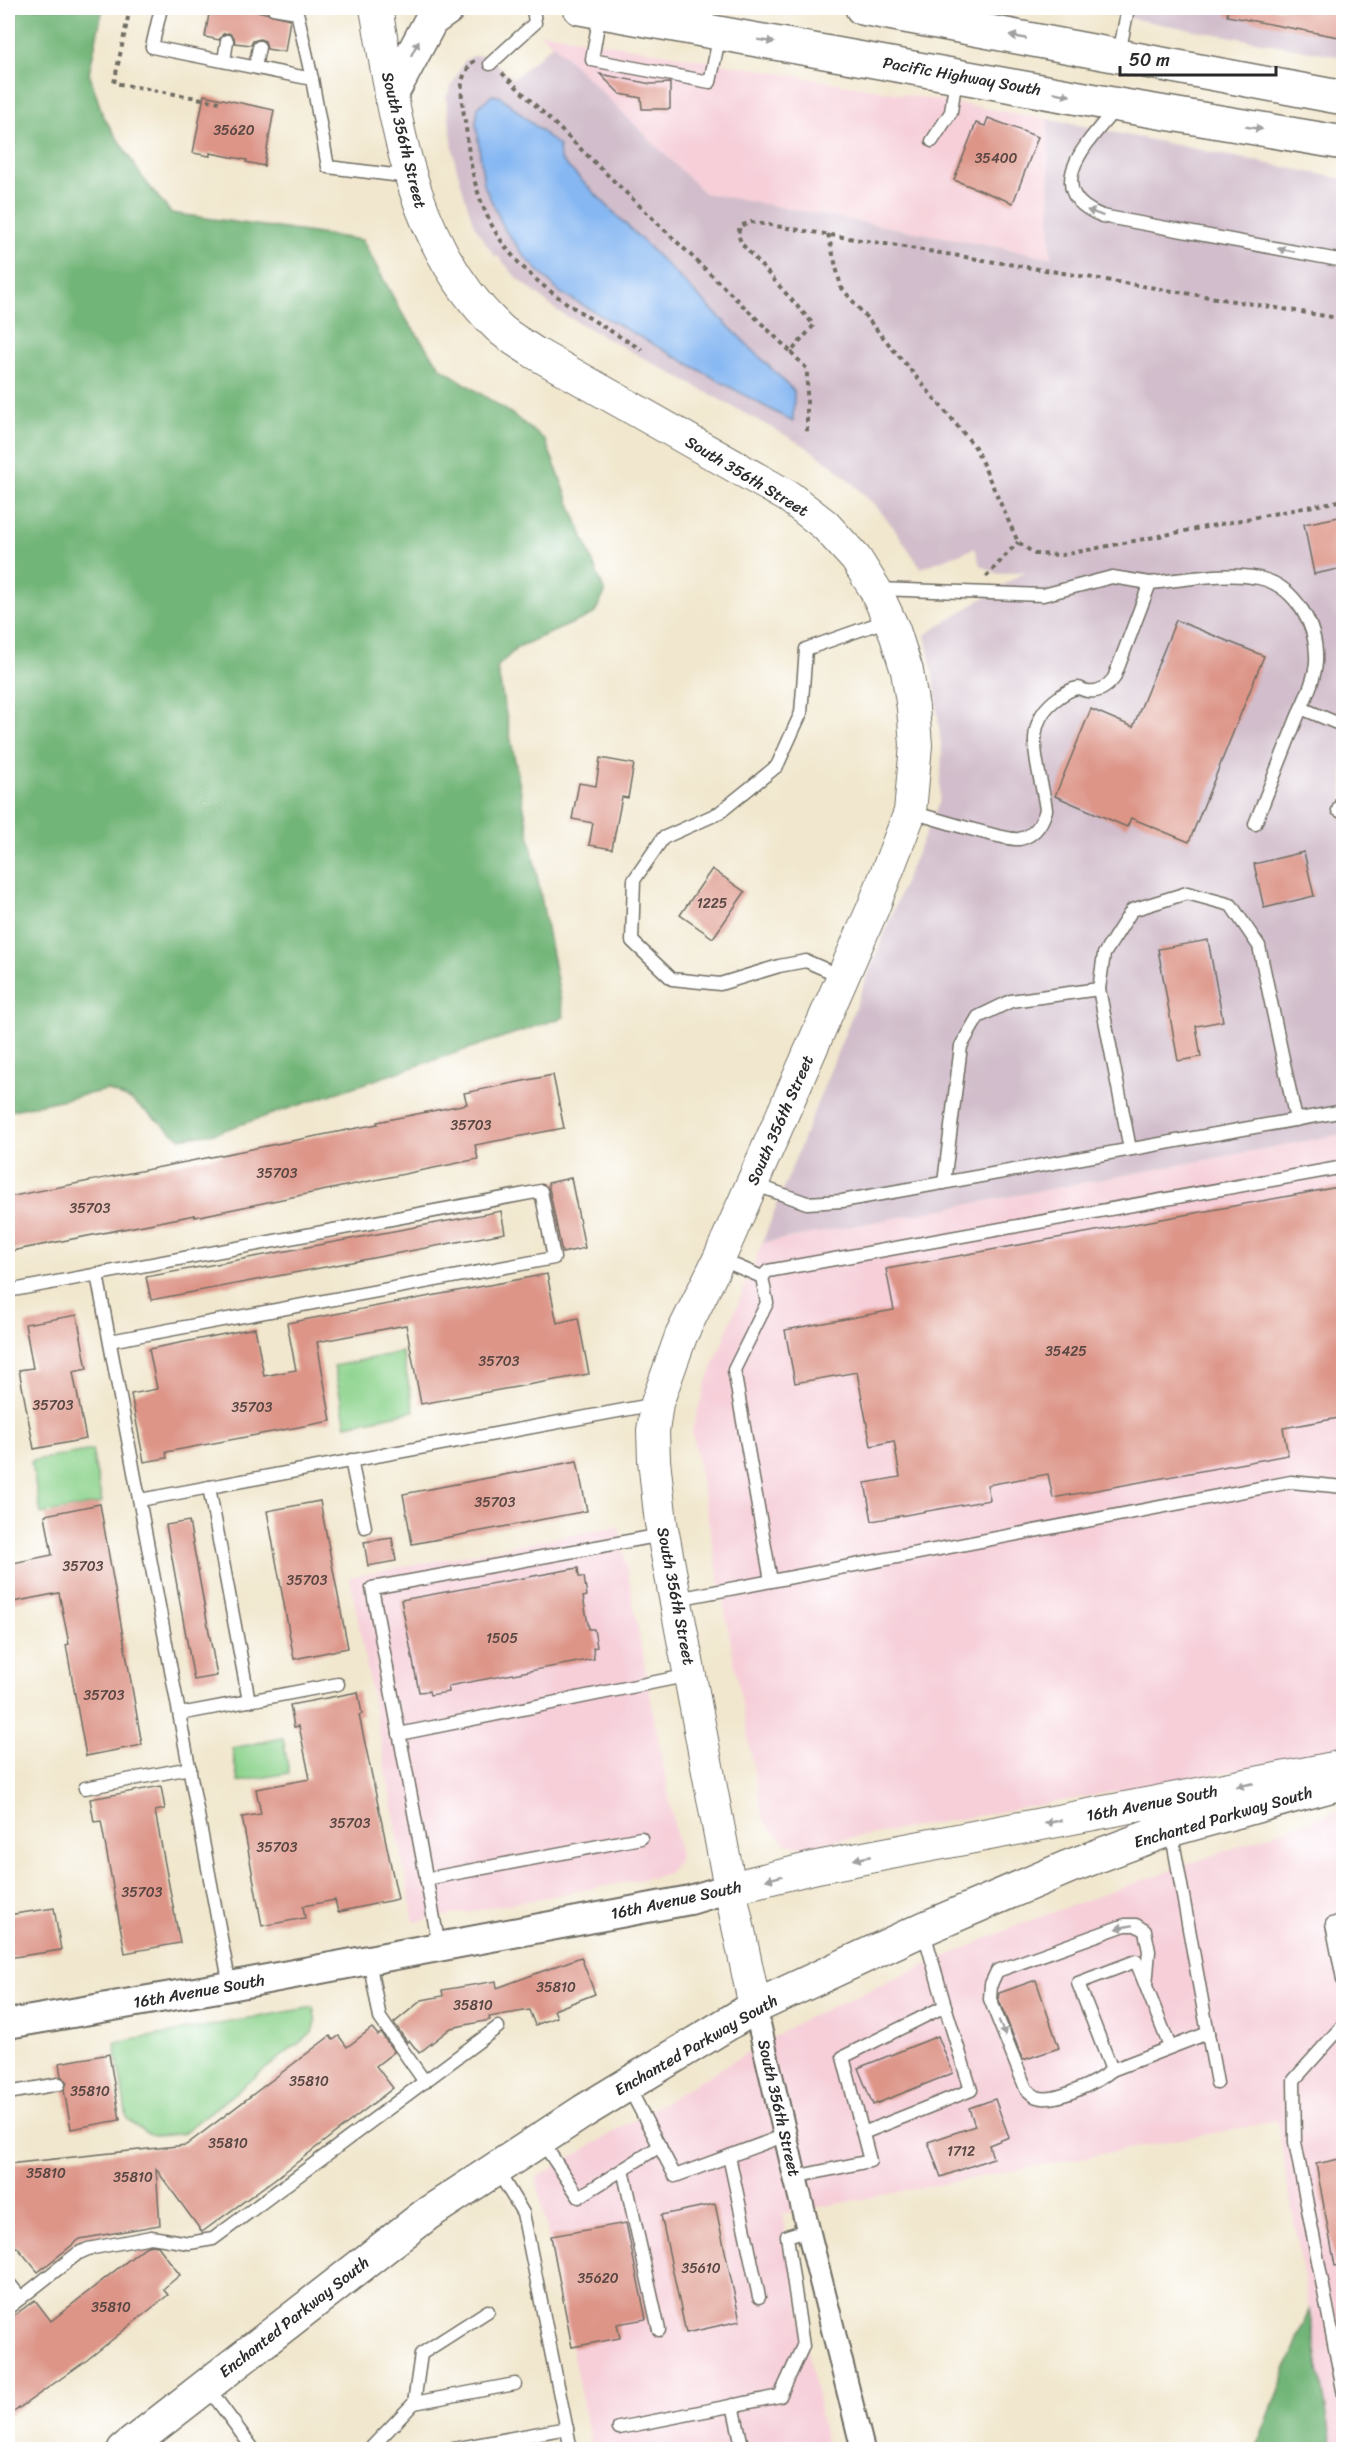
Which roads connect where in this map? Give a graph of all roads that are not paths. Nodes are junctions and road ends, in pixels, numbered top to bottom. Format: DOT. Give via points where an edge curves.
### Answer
graph roads {
  1 [pos="161,8"];
  2 [pos="376,8"];
  3 [pos="448,8"];
  4 [pos="533,8"];
  5 [pos="862,8"];
  6 [pos="1128,8"];
  7 [pos="269,9"];
  8 [pos="590,10"];
  9 [pos="720,34"];
  10 [pos="227,41"];
  11 [pos="259,47"];
  12 [pos="1119,55"];
  13 [pos="224,61"];
  14 [pos="490,64"];
  15 [pos="255,67"];
  16 [pos="956,75"];
  17 [pos="312,79"];
  18 [pos="391,95"];
  19 [pos="1344,98"];
  20 [pos="1118,105"];
  21 [pos="932,141"];
  22 [pos="1344,143"];
  23 [pos="412,177"];
  24 [pos="1344,261"];
  25 [pos="1150,583"];
  26 [pos="875,589"];
  27 [pos="890,619"];
  28 [pos="1301,708"];
  29 [pos="1344,726"];
  30 [pos="1344,797"];
  31 [pos="910,812"];
  32 [pos="1344,813"];
  33 [pos="1255,824"];
  34 [pos="843,977"];
  35 [pos="1099,989"];
  36 [pos="1344,1111"];
  37 [pos="1296,1120"];
  38 [pos="1130,1149"];
  39 [pos="1344,1167"];
  40 [pos="944,1183"];
  41 [pos="752,1184"];
  42 [pos="719,1258"];
  43 [pos="97,1274"];
  44 [pos="762,1277"];
  45 [pos="8,1291"];
  46 [pos="110,1341"];
  47 [pos="657,1403"];
  48 [pos="351,1460"];
  49 [pos="209,1487"];
  50 [pos="1344,1487"];
  51 [pos="140,1500"];
  52 [pos="365,1527"];
  53 [pos="664,1534"];
  54 [pos="771,1581"];
  55 [pos="677,1599"];
  56 [pos="691,1675"];
  57 [pos="338,1684"];
  58 [pos="249,1701"];
  59 [pos="180,1714"];
  60 [pos="399,1734"];
  61 [pos="1344,1766"];
  62 [pos="190,1768"];
  63 [pos="1344,1782"];
  64 [pos="85,1788"];
  65 [pos="1170,1829"];
  66 [pos="641,1838"];
  67 [pos="426,1879"];
  68 [pos="730,1888"];
  69 [pos="1344,1920"];
  70 [pos="922,1929"];
  71 [pos="439,1946"];
  72 [pos="369,1960"];
  73 [pos="1344,1984"];
  74 [pos="230,1986"];
  75 [pos="1146,1986"];
  76 [pos="945,2006"];
  77 [pos="755,2007"];
  78 [pos="8,2024"];
  79 [pos="1344,2024"];
  80 [pos="498,2027"];
  81 [pos="1208,2033"];
  82 [pos="1170,2047"];
  83 [pos="1112,2070"];
  84 [pos="425,2082"];
  85 [pos="1217,2083"];
  86 [pos="59,2084"];
  87 [pos="628,2085"];
  88 [pos="8,2093"];
  89 [pos="863,2133"];
  90 [pos="786,2135"];
  91 [pos="541,2140"];
  92 [pos="660,2146"];
  93 [pos="729,2156"];
  94 [pos="496,2169"];
  95 [pos="623,2169"];
  96 [pos="795,2177"];
  97 [pos="810,2229"];
  98 [pos="8,2282"];
  99 [pos="759,2297"];
  100 [pos="21,2298"];
  101 [pos="8,2308"];
  102 [pos="489,2311"];
  103 [pos="659,2330"];
  104 [pos="515,2384"];
  105 [pos="205,2385"];
  106 [pos="1344,2395"];
  107 [pos="414,2403"];
  108 [pos="733,2405"];
  109 [pos="567,2428"];
  110 [pos="619,2428"];
  111 [pos="124,2450"];
  112 [pos="254,2450"];
  113 [pos="369,2450"];
  114 [pos="448,2450"];
  115 [pos="572,2450"];
  116 [pos="743,2450"];
  117 [pos="863,2450"];
  1 -- 13 [label="lane" via="152,47"];
  2 -- 18 [label="main road, South 356th Street"];
  18 -- 3 [label="main road, one-way" via="430,20"];
  4 -- 14 [label="lane" via="535,23"];
  12 -- 5 [label="main road, one-way"];
  6 -- 12 [label="lane"];
  7 -- 17 [label="lane" via="297,12"];
  8 -- 9 [label="main road, Pacific Highway South"];
  8 -- 9 [label="lane" via="592,60 710,82"];
  9 -- 16 [label="main road, Pacific Highway South, one-way"];
  10 -- 13 [label="lane"];
  11 -- 15 [label="lane"];
  12 -- 19 [label="main road"];
  13 -- 15 [label="lane"];
  15 -- 17 [label="lane"];
  16 -- 20 [label="main road, Pacific Highway South, one-way"];
  16 -- 21 [label="lane" via="951,112"];
  17 -- 23 [label="lane" via="328,167"];
  18 -- 23 [label="main road, South 356th Street"];
  20 -- 22 [label="main road, Pacific Highway South, one-way"];
  24 -- 20 [label="lane, one-way" via="1102,216 1085,209 1073,192 1072,169"];
  23 -- 26 [label="main road, South 356th Street" via="421,211 443,258 498,328 535,353 789,497 825,525 856,559"];
  25 -- 26 [label="lane" via="1112,577 1043,595"];
  25 -- 28 [label="lane" via="1234,575 1262,579 1286,591 1304,611 1315,636 1316,663"];
  25 -- 31 [label="lane" via="1114,678 1094,691 1078,688 1061,695 1047,706 1037,722 1034,740 1046,810 1038,829 1009,839"];
  26 -- 27 [label="main road, South 356th Street"];
  27 -- 31 [label="main road, South 356th Street" via="907,671 913,708 916,745"];
  27 -- 34 [label="lane" via="806,649 801,713 777,766 719,813 663,838 634,880 632,941 672,979 720,984 806,961"];
  28 -- 29 [label="lane"];
  28 -- 33 [label="lane"];
  30 -- 32 [label="lane" via="1338,810"];
  31 -- 34 [label="main road, South 356th Street"];
  34 -- 41 [label="main road, South 356th Street"];
  35 -- 37 [label="lane" via="1104,954 1132,910 1187,893 1231,905 1259,946"];
  35 -- 38 [label="lane"];
  35 -- 40 [label="lane" via="1011,1001 978,1017 961,1046"];
  36 -- 37 [label="lane"];
  37 -- 38 [label="lane"];
  38 -- 40 [label="lane"];
  39 -- 44 [label="lane" via="768,1271"];
  40 -- 41 [label="lane" via="842,1201 807,1203"];
  41 -- 42 [label="main road, South 356th Street"];
  42 -- 44 [label="lane"];
  42 -- 47 [label="main road, South 356th Street" via="681,1336"];
  43 -- 45 [label="lane"];
  43 -- 46 [label="lane"];
  43 -- 46 [label="lane" via="541,1191 554,1258"];
  44 -- 54 [label="lane" via="767,1304 734,1370"];
  46 -- 51 [label="lane"];
  47 -- 48 [label="lane"];
  47 -- 53 [label="main road, South 356th Street" via="654,1460"];
  48 -- 49 [label="lane"];
  48 -- 52 [label="lane"];
  49 -- 51 [label="lane"];
  49 -- 58 [label="lane"];
  50 -- 54 [label="lane" via="1291,1482"];
  51 -- 59 [label="lane"];
  53 -- 55 [label="main road, South 356th Street"];
  53 -- 60 [label="lane" via="372,1588"];
  54 -- 55 [label="lane"];
  55 -- 56 [label="main road, South 356th Street"];
  56 -- 60 [label="lane"];
  56 -- 68 [label="main road, South 356th Street"];
  57 -- 58 [label="lane"];
  58 -- 59 [label="lane"];
  59 -- 62 [label="lane"];
  60 -- 67 [label="lane"];
  61 -- 68 [label="main road, 16th Avenue South, one-way" via="817,1867"];
  62 -- 64 [label="lane"];
  62 -- 74 [label="lane"];
  63 -- 65 [label="main road, Enchanted Parkway South"];
  65 -- 70 [label="main road, Enchanted Parkway South"];
  65 -- 81 [label="lane"];
  66 -- 67 [label="lane"];
  67 -- 71 [label="lane"];
  68 -- 71 [label="street, 16th Avenue South" via="690,1900"];
  68 -- 77 [label="main road, South 356th Street"];
  69 -- 73 [label="lane" via="1332,1924"];
  70 -- 76 [label="lane"];
  70 -- 77 [label="main road, Enchanted Parkway South"];
  71 -- 72 [label="street, 16th Avenue South"];
  72 -- 74 [label="street, 16th Avenue South"];
  72 -- 84 [label="lane" via="380,2018"];
  74 -- 78 [label="street, 16th Avenue South"];
  75 -- 82 [label="lane"];
  75 -- 83 [label="lane" via="1136,1960 1078,1983"];
  75 -- 83 [label="lane, one-way" via="1149,1951 1145,1931 1136,1925 1125,1925 997,1971 991,1984 990,1999 1026,2089 1036,2097 1062,2094 1100,2080"];
  76 -- 89 [label="lane" via="843,2057"];
  76 -- 89 [label="lane" via="971,2090"];
  77 -- 87 [label="main road, Enchanted Parkway South"];
  77 -- 90 [label="street, South 356th Street"];
  79 -- 106 [label="lane" via="1294,2080 1295,2142"];
  80 -- 84 [label="lane"];
  81 -- 82 [label="lane"];
  81 -- 85 [label="lane"];
  82 -- 83 [label="lane"];
  84 -- 100 [label="lane" via="213,2239 189,2243 151,2237 88,2249"];
  86 -- 88 [label="lane"];
  87 -- 91 [label="main road, Enchanted Parkway South"];
  87 -- 92 [label="lane"];
  89 -- 96 [label="lane" via="870,2160"];
  90 -- 93 [label="lane"];
  90 -- 96 [label="street, South 356th Street"];
  91 -- 94 [label="main road, Enchanted Parkway South"];
  91 -- 95 [label="lane" via="579,2197"];
  92 -- 93 [label="lane" via="675,2176"];
  92 -- 95 [label="lane"];
  93 -- 99 [label="lane"];
  94 -- 105 [label="main road, Enchanted Parkway South" via="427,2214"];
  94 -- 109 [label="lane" via="523,2213"];
  95 -- 103 [label="lane"];
  96 -- 97 [label="street, South 356th Street"];
  97 -- 108 [label="lane" via="787,2236 803,2346 780,2396"];
  97 -- 117 [label="street, South 356th Street"];
  98 -- 100 [label="lane"];
  100 -- 101 [label="lane"];
  102 -- 107 [label="lane" via="421,2354"];
  104 -- 107 [label="lane"];
  105 -- 111 [label="main road, Enchanted Parkway South"];
  105 -- 112 [label="lane"];
  107 -- 113 [label="lane"];
  108 -- 110 [label="lane"];
  108 -- 116 [label="lane"];
  109 -- 114 [label="lane"];
  109 -- 115 [label="lane"];
}
